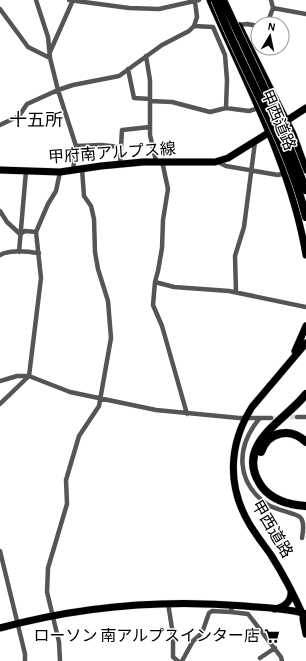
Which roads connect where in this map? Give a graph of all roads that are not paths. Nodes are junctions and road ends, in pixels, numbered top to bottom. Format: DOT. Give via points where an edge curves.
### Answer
graph roads {
  1 [pos="36,0"];
  2 [pos="69,0"];
  3 [pos="73,0"];
  4 [pos="210,0"];
  5 [pos="215,0"];
  6 [pos="223,0"];
  7 [pos="227,0"];
  8 [pos="271,0"];
  9 [pos="197,1"];
  10 [pos="273,8"];
  11 [pos="0,9"];
  12 [pos="306,14"];
  13 [pos="270,16"];
  14 [pos="239,25"];
  15 [pos="250,25"];
  16 [pos="194,26"];
  17 [pos="50,55"];
  18 [pos="146,56"];
  19 [pos="128,70"];
  20 [pos="58,90"];
  21 [pos="150,100"];
  22 [pos="226,108"];
  23 [pos="258,108"];
  24 [pos="306,108"];
  25 [pos="286,120"];
  26 [pos="0,125"];
  27 [pos="150,127"];
  28 [pos="269,133"];
  29 [pos="255,142"];
  30 [pos="76,146"];
  31 [pos="120,147"];
  32 [pos="159,161"];
  33 [pos="218,162"];
  34 [pos="120,164"];
  35 [pos="82,168"];
  36 [pos="0,170"];
  37 [pos="73,170"];
  38 [pos="251,170"];
  39 [pos="306,170"];
  40 [pos="26,171"];
  41 [pos="60,172"];
  42 [pos="285,174"];
  43 [pos="306,190"];
  44 [pos="0,211"];
  45 [pos="306,217"];
  46 [pos="36,232"];
  47 [pos="20,234"];
  48 [pos="19,252"];
  49 [pos="39,253"];
  50 [pos="0,255"];
  51 [pos="306,255"];
  52 [pos="155,282"];
  53 [pos="236,292"];
  54 [pos="306,307"];
  55 [pos="306,326"];
  56 [pos="306,343"];
  57 [pos="281,373"];
  58 [pos="29,376"];
  59 [pos="0,381"];
  60 [pos="306,394"];
  61 [pos="101,400"];
  62 [pos="0,404"];
  63 [pos="187,414"];
  64 [pos="245,418"];
  65 [pos="271,418"];
  66 [pos="297,418"];
  67 [pos="306,418"];
  68 [pos="259,419"];
  69 [pos="306,442"];
  70 [pos="306,501"];
  71 [pos="306,506"];
  72 [pos="302,538"];
  73 [pos="0,551"];
  74 [pos="291,590"];
  75 [pos="168,603"];
  76 [pos="231,609"];
  77 [pos="275,609"];
  78 [pos="305,613"];
  79 [pos="53,615"];
  80 [pos="306,622"];
  81 [pos="17,623"];
  82 [pos="0,628"];
  83 [pos="260,629"];
  84 [pos="306,634"];
  85 [pos="247,637"];
  86 [pos="275,648"];
  87 [pos="260,658"];
  88 [pos="25,661"];
  89 [pos="60,661"];
  90 [pos="178,661"];
  91 [pos="182,661"];
  92 [pos="282,661"];
  1 -- 17 [label="street" via="48,37"];
  2 -- 3 [label="street"];
  3 -- 9 [label="street" via="129,8 159,9"];
  3 -- 17 [label="street"];
  4 -- 23 [label="main road, 甲西道路"];
  5 -- 45 [label="highway, bridge" via="280,140"];
  6 -- 43 [label="highway, bridge" via="285,132"];
  7 -- 14 [label="main road, 甲西道路"];
  8 -- 10 [label="street"];
  9 -- 16 [label="street" via="198,12"];
  10 -- 12 [label="street"];
  10 -- 13 [label="street"];
  11 -- 17 [label="street" via="28,47"];
  14 -- 15 [label="street"];
  14 -- 25 [label="main road, 甲西道路"];
  16 -- 18 [label="street"];
  16 -- 22 [label="street" via="213,27 225,55"];
  17 -- 20 [label="street"];
  18 -- 19 [label="street"];
  18 -- 21 [label="street"];
  19 -- 20 [label="street" via="119,76"];
  19 -- 21 [label="street" via="134,98"];
  20 -- 26 [label="street" via="27,104 18,116"];
  20 -- 30 [label="street"];
  21 -- 22 [label="street" via="172,102 210,112"];
  21 -- 27 [label="street"];
  22 -- 23 [label="street" via="249,111"];
  23 -- 28 [label="main road, 甲西道路"];
  24 -- 25 [label="main road, 甲府南アルプス線"];
  25 -- 28 [label="main road, 甲府南アルプス線"];
  25 -- 39 [label="main road, 甲西道路"];
  27 -- 31 [label="street" via="122,130"];
  27 -- 32 [label="street"];
  28 -- 29 [label="main road, 甲府南アルプス線"];
  28 -- 42 [label="main road, 甲西道路"];
  29 -- 33 [label="main road, 甲府南アルプス線"];
  29 -- 38 [label="street"];
  30 -- 31 [label="street" via="101,144"];
  30 -- 37 [label="street"];
  31 -- 34 [label="street"];
  32 -- 33 [label="main road, 甲府南アルプス線"];
  32 -- 34 [label="main road, 甲府南アルプス線"];
  32 -- 52 [label="street" via="168,189 162,248"];
  33 -- 38 [label="street" via="226,166"];
  34 -- 35 [label="main road, 甲府南アルプス線"];
  35 -- 37 [label="main road, 甲府南アルプス線"];
  35 -- 61 [label="street" via="84,196 94,219 95,252 108,301 110,320 111,338"];
  36 -- 40 [label="main road, 甲府南アルプス線"];
  37 -- 41 [label="main road, 甲府南アルプス線"];
  38 -- 42 [label="street"];
  38 -- 53 [label="street" via="244,227 236,256"];
  40 -- 41 [label="main road, 甲府南アルプス線"];
  40 -- 47 [label="street"];
  41 -- 46 [label="street" via="56,191"];
  42 -- 51 [label="main road, 甲西道路"];
  44 -- 47 [label="street"];
  46 -- 47 [label="street" via="24,231"];
  46 -- 49 [label="street"];
  47 -- 48 [label="street"];
  48 -- 49 [label="street"];
  48 -- 50 [label="street"];
  49 -- 58 [label="street" via="41,278"];
  52 -- 53 [label="street" via="174,287"];
  52 -- 63 [label="street" via="153,305 162,326"];
  53 -- 54 [label="street"];
  55 -- 57 [label="main road, 甲西道路" via="298,347"];
  56 -- 57 [label="main road, 甲西道路"];
  57 -- 64 [label="main road, 甲西道路"];
  58 -- 59 [label="street" via="17,376"];
  58 -- 61 [label="street" via="70,392"];
  58 -- 62 [label="street"];
  60 -- 71 [label="highway" via="263,435 256,450 254,467 260,483 272,496 289,504"];
  61 -- 63 [label="street"];
  61 -- 79 [label="street" via="97,410 81,430 68,472 67,504 46,580"];
  63 -- 64 [label="street"];
  64 -- 68 [label="street"];
  64 -- 74 [label="main road, 甲西道路" via="233,455 232,470 237,496 250,525 271,554"];
  65 -- 68 [label="street"];
  66 -- 67 [label="street"];
  68 -- 72 [label="street" via="244,443 242,467 260,498 268,505 299,517 302,521"];
  69 -- 70 [label="highway" via="292,433 274,435 261,450 259,466 264,480 274,491 290,499"];
  73 -- 81 [label="street"];
  74 -- 77 [label="main road" via="288,602 283,607"];
  74 -- 78 [label="main road, 甲西道路"];
  75 -- 76 [label="main road"];
  75 -- 79 [label="main road"];
  75 -- 90 [label="street" via="173,657"];
  76 -- 77 [label="main road"];
  76 -- 83 [label="street" via="248,614"];
  76 -- 91 [label="street" via="209,613 202,633 193,641"];
  77 -- 78 [label="main road"];
  78 -- 80 [label="main road, 甲西道路"];
  78 -- 84 [label="main road, 甲西道路"];
  79 -- 81 [label="main road"];
  79 -- 89 [label="street"];
  81 -- 82 [label="main road"];
  81 -- 88 [label="street" via="26,654"];
  83 -- 85 [label="street"];
  83 -- 86 [label="street"];
  86 -- 87 [label="street"];
  86 -- 92 [label="street"];
}
